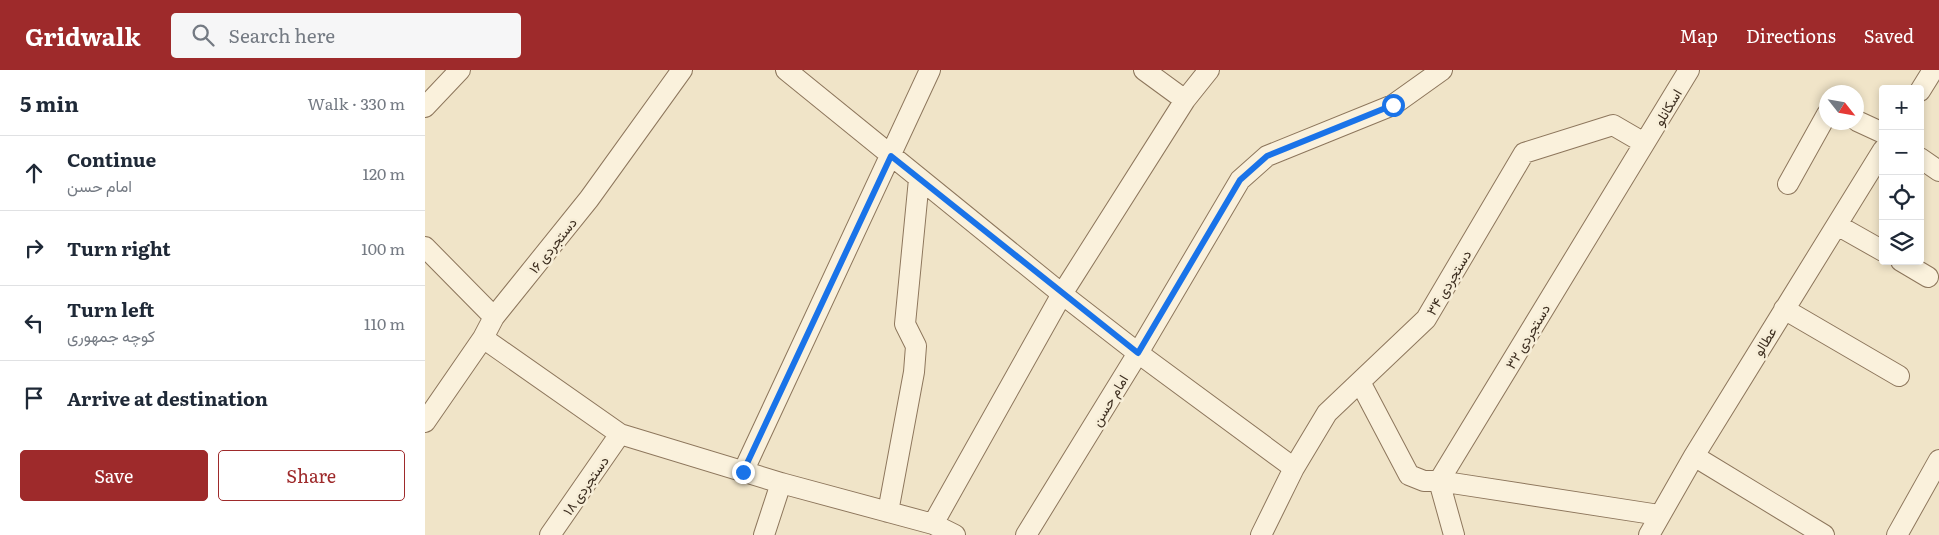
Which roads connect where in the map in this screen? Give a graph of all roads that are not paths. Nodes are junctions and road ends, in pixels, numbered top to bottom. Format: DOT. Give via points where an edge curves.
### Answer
graph roads {
  1 [pos="460,70"];
  2 [pos="682,70"];
  3 [pos="786,70"];
  4 [pos="930,70"];
  5 [pos="1144,70"];
  6 [pos="1209,70"];
  7 [pos="1442,70"];
  8 [pos="1689,70"];
  9 [pos="1933,70"];
  10 [pos="1923,85"];
  11 [pos="1185,100"];
  12 [pos="425,107"];
  13 [pos="1864,124"];
  14 [pos="1819,128"];
  15 [pos="1879,131"];
  16 [pos="1645,143"];
  17 [pos="891,156"];
  18 [pos="1879,157"];
  19 [pos="1924,161"];
  20 [pos="1939,170"];
  21 [pos="919,179"];
  22 [pos="1788,184"];
  23 [pos="1837,225"];
  24 [pos="425,247"];
  25 [pos="1879,249"];
  26 [pos="1908,265"];
  27 [pos="1929,277"];
  28 [pos="1062,294"];
  29 [pos="1784,309"];
  30 [pos="494,317"];
  31 [pos="483,338"];
  32 [pos="1138,353"];
  33 [pos="1899,376"];
  34 [pos="1360,382"];
  35 [pos="425,422"];
  36 [pos="620,434"];
  37 [pos="1694,456"];
  38 [pos="1939,460"];
  39 [pos="1294,468"];
  40 [pos="743,472"];
  41 [pos="1439,481"];
  42 [pos="781,483"];
  43 [pos="888,512"];
  44 [pos="1659,516"];
  45 [pos="922,526"];
  46 [pos="1031,534"];
  47 [pos="550,535"];
  48 [pos="764,535"];
  49 [pos="955,535"];
  50 [pos="1261,535"];
  51 [pos="1454,535"];
  52 [pos="1649,535"];
  53 [pos="1824,535"];
  54 [pos="1897,535"];
  1 -- 12 [label="street"];
  2 -- 30 [label="street, دستجردی ۱۶" via="589,199"];
  3 -- 17 [label="street"];
  4 -- 17 [label="street"];
  5 -- 11 [label="street"];
  6 -- 11 [label="street"];
  7 -- 32 [label="street, امام حسن" via="1393,105 1267,156 1240,180"];
  8 -- 16 [label="street, اسکانلو"];
  9 -- 10 [label="street"];
  11 -- 28 [label="street"];
  13 -- 15 [label="street"];
  14 -- 22 [label="street"];
  16 -- 34 [label="street, دستجردی ۳۴" via="1613,125 1524,153 1426,320"];
  16 -- 41 [label="street, دستجردی ۳۲"];
  17 -- 21 [label="street"];
  17 -- 40 [label="street"];
  18 -- 23 [label="street, عطالو"];
  19 -- 20 [label="street"];
  21 -- 28 [label="street"];
  21 -- 43 [label="street" via="905,324 916,346"];
  23 -- 25 [label="street"];
  23 -- 29 [label="street, عطالو"];
  24 -- 30 [label="street"];
  26 -- 27 [label="street"];
  28 -- 32 [label="street"];
  28 -- 45 [label="street"];
  29 -- 33 [label="street"];
  29 -- 37 [label="street, عطالو"];
  30 -- 31 [label="street, دستجردی ۱۶"];
  31 -- 35 [label="street, دستجردی ۱۶"];
  31 -- 36 [label="street"];
  32 -- 39 [label="street"];
  32 -- 46 [label="street, امام حسن"];
  34 -- 39 [label="street, دستجردی ۳۴" via="1327,413"];
  34 -- 41 [label="street" via="1409,475 1424,481"];
  36 -- 40 [label="street"];
  36 -- 47 [label="street, دستجردی ۱۸"];
  37 -- 44 [label="street, عطالو"];
  37 -- 53 [label="street"];
  38 -- 54 [label="street"];
  39 -- 50 [label="street, دستجردی ۳۴"];
  40 -- 42 [label="street"];
  41 -- 44 [label="street"];
  41 -- 51 [label="street"];
  42 -- 43 [label="street"];
  42 -- 48 [label="street"];
  43 -- 45 [label="street"];
  44 -- 52 [label="street, عطالو"];
  45 -- 49 [label="street"];
}
